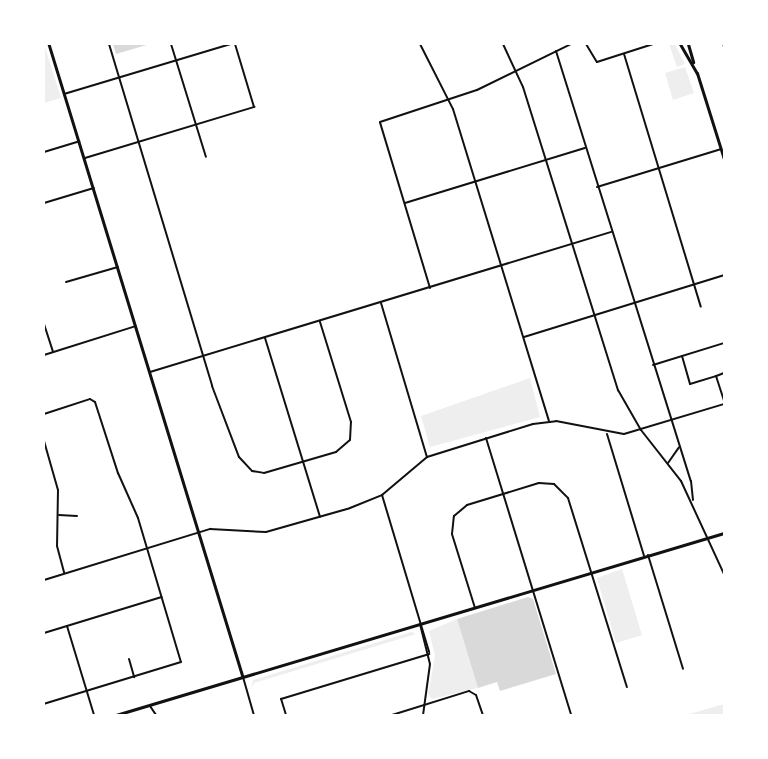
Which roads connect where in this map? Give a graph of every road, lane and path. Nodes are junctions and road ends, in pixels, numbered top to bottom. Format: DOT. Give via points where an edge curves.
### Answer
graph roads {
  1 [pos="49,44"];
  2 [pos="109,44"];
  3 [pos="171,44"];
  4 [pos="231,44"];
  5 [pos="235,44"];
  6 [pos="420,44"];
  7 [pos="503,44"];
  8 [pos="571,44"];
  9 [pos="586,44"];
  10 [pos="652,44"];
  11 [pos="680,44"];
  12 [pos="688,44"];
  13 [pos="556,51"];
  14 [pos="624,54"];
  15 [pos="176,60"];
  16 [pos="693,63"];
  17 [pos="516,71"];
  18 [pos="119,78"];
  19 [pos="64,94"];
  20 [pos="448,100"];
  21 [pos="196,124"];
  22 [pos="79,141"];
  23 [pos="138,142"];
  24 [pos="585,148"];
  25 [pos="721,149"];
  26 [pos="44,152"];
  27 [pos="206,156"];
  28 [pos="85,158"];
  29 [pos="724,159"];
  30 [pos="546,160"];
  31 [pos="659,168"];
  32 [pos="475,182"];
  33 [pos="597,187"];
  34 [pos="94,188"];
  35 [pos="44,203"];
  36 [pos="404,203"];
  37 [pos="612,232"];
  38 [pos="572,244"];
  39 [pos="502,266"];
  40 [pos="118,267"];
  41 [pos="724,275"];
  42 [pos="66,282"];
  43 [pos="695,284"];
  44 [pos="430,288"];
  45 [pos="381,303"];
  46 [pos="634,304"];
  47 [pos="701,307"];
  48 [pos="594,316"];
  49 [pos="320,322"];
  50 [pos="44,324"];
  51 [pos="136,326"];
  52 [pos="265,338"];
  53 [pos="524,338"];
  54 [pos="724,343"];
  55 [pos="52,352"];
  56 [pos="44,355"];
  57 [pos="203,356"];
  58 [pos="682,356"];
  59 [pos="653,365"];
  60 [pos="150,372"];
  61 [pos="724,373"];
  62 [pos="716,376"];
  63 [pos="724,402"];
  64 [pos="44,414"];
  65 [pos="671,420"];
  66 [pos="549,421"];
  67 [pos="641,430"];
  68 [pos="607,434"];
  69 [pos="486,438"];
  70 [pos="44,441"];
  71 [pos="679,447"];
  72 [pos="427,457"];
  73 [pos="303,462"];
  74 [pos="668,463"];
  75 [pos="503,494"];
  76 [pos="382,495"];
  77 [pos="692,501"];
  78 [pos="59,515"];
  79 [pos="77,516"];
  80 [pos="320,517"];
  81 [pos="198,533"];
  82 [pos="724,533"];
  83 [pos="709,537"];
  84 [pos="147,548"];
  85 [pos="646,555"];
  86 [pos="591,572"];
  87 [pos="64,573"];
  88 [pos="724,574"];
  89 [pos="44,580"];
  90 [pos="533,590"];
  91 [pos="162,597"];
  92 [pos="475,608"];
  93 [pos="420,624"];
  94 [pos="67,626"];
  95 [pos="44,633"];
  96 [pos="429,653"];
  97 [pos="129,660"];
  98 [pos="683,670"];
  99 [pos="134,676"];
  100 [pos="243,677"];
  101 [pos="627,687"];
  102 [pos="87,691"];
  103 [pos="44,704"];
  104 [pos="150,706"];
  105 [pos="423,706"];
  106 [pos="151,712"];
  107 [pos="94,715"];
  108 [pos="116,715"];
  109 [pos="149,715"];
  110 [pos="156,715"];
  111 [pos="254,715"];
  112 [pos="286,715"];
  113 [pos="392,715"];
  114 [pos="423,715"];
  115 [pos="483,715"];
  116 [pos="572,715"];
  1 -- 19 [label="street"];
  2 -- 18 [label="street"];
  3 -- 15 [label="street"];
  4 -- 15 [label="street"];
  5 -- 21 [label="street" via="254,107"];
  6 -- 20 [label="street"];
  7 -- 17 [label="street"];
  8 -- 13 [label="street"];
  9 -- 14 [label="street" via="595,62"];
  10 -- 14 [label="street"];
  11 -- 16 [label="main road"];
  12 -- 16 [label="main road"];
  13 -- 17 [label="street"];
  13 -- 24 [label="street"];
  14 -- 31 [label="street"];
  15 -- 18 [label="street"];
  15 -- 21 [label="street"];
  16 -- 25 [label="main road"];
  17 -- 20 [label="street"];
  17 -- 30 [label="street"];
  18 -- 19 [label="street"];
  18 -- 23 [label="street"];
  19 -- 22 [label="street"];
  20 -- 32 [label="street"];
  20 -- 36 [label="street" via="380,122"];
  21 -- 23 [label="street"];
  21 -- 27 [label="street"];
  22 -- 26 [label="street"];
  22 -- 28 [label="street"];
  23 -- 28 [label="street"];
  23 -- 57 [label="street"];
  24 -- 30 [label="street"];
  24 -- 33 [label="street"];
  25 -- 29 [label="main road"];
  25 -- 31 [label="street"];
  28 -- 34 [label="street"];
  30 -- 32 [label="street"];
  30 -- 38 [label="street"];
  31 -- 33 [label="street"];
  31 -- 43 [label="street"];
  32 -- 36 [label="street"];
  32 -- 39 [label="street"];
  33 -- 37 [label="street"];
  34 -- 35 [label="street"];
  34 -- 40 [label="street"];
  36 -- 44 [label="street"];
  37 -- 38 [label="street"];
  37 -- 46 [label="street"];
  38 -- 39 [label="street"];
  38 -- 48 [label="street"];
  39 -- 44 [label="street"];
  39 -- 53 [label="street"];
  40 -- 42 [label="street"];
  40 -- 51 [label="street"];
  41 -- 43 [label="street"];
  43 -- 46 [label="street"];
  43 -- 47 [label="street"];
  44 -- 45 [label="street"];
  45 -- 49 [label="street"];
  45 -- 72 [label="street"];
  46 -- 48 [label="street"];
  46 -- 59 [label="street"];
  48 -- 53 [label="street"];
  48 -- 67 [label="street" via="618,390"];
  49 -- 52 [label="street"];
  49 -- 73 [label="street" via="352,435 341,450"];
  50 -- 55 [label="street"];
  51 -- 55 [label="street"];
  51 -- 60 [label="street"];
  52 -- 57 [label="street"];
  52 -- 73 [label="street"];
  53 -- 66 [label="street"];
  54 -- 58 [label="street"];
  55 -- 56 [label="street"];
  57 -- 60 [label="street"];
  57 -- 73 [label="street" via="244,465 264,473"];
  58 -- 59 [label="street"];
  58 -- 62 [label="street" via="690,384"];
  59 -- 65 [label="street"];
  60 -- 81 [label="street"];
  61 -- 62 [label="street"];
  62 -- 63 [label="street"];
  63 -- 65 [label="street"];
  64 -- 84 [label="street" via="94,400"];
  65 -- 67 [label="street"];
  65 -- 71 [label="street"];
  66 -- 68 [label="street"];
  66 -- 69 [label="street"];
  67 -- 68 [label="street"];
  67 -- 74 [label="street"];
  68 -- 85 [label="street"];
  69 -- 72 [label="street"];
  69 -- 75 [label="street"];
  70 -- 78 [label="street" via="58,490"];
  71 -- 74 [label="street"];
  71 -- 77 [label="street" via="694,494"];
  72 -- 76 [label="street"];
  73 -- 80 [label="street"];
  74 -- 77 [label="street"];
  75 -- 86 [label="street" via="539,483 559,486 568,498"];
  75 -- 90 [label="street"];
  75 -- 92 [label="street" via="462,508 452,521"];
  76 -- 80 [label="street"];
  76 -- 93 [label="street"];
  77 -- 83 [label="street"];
  78 -- 79 [label="street"];
  78 -- 87 [label="street" via="57,546"];
  80 -- 81 [label="street" via="266,532 222,528"];
  81 -- 84 [label="street"];
  81 -- 100 [label="street"];
  82 -- 83 [label="street"];
  83 -- 85 [label="street"];
  83 -- 88 [label="street"];
  84 -- 87 [label="street"];
  84 -- 91 [label="street"];
  85 -- 86 [label="street"];
  85 -- 98 [label="street"];
  86 -- 90 [label="street"];
  86 -- 101 [label="street"];
  87 -- 89 [label="street"];
  90 -- 92 [label="street"];
  90 -- 116 [label="street"];
  91 -- 94 [label="street"];
  91 -- 99 [label="street" via="181,662"];
  92 -- 93 [label="street"];
  93 -- 96 [label="street"];
  93 -- 96 [label="street"];
  93 -- 100 [label="street"];
  94 -- 95 [label="street"];
  94 -- 102 [label="street"];
  96 -- 105 [label="street"];
  96 -- 112 [label="street" via="281,699"];
  97 -- 99 [label="street"];
  99 -- 102 [label="street"];
  100 -- 104 [label="street"];
  100 -- 111 [label="street"];
  102 -- 103 [label="street"];
  102 -- 107 [label="street"];
  104 -- 106 [label="street"];
  104 -- 108 [label="street"];
  105 -- 113 [label="street"];
  105 -- 114 [label="street"];
  105 -- 115 [label="street" via="473,692"];
  106 -- 109 [label="street"];
  106 -- 110 [label="street"];
}
